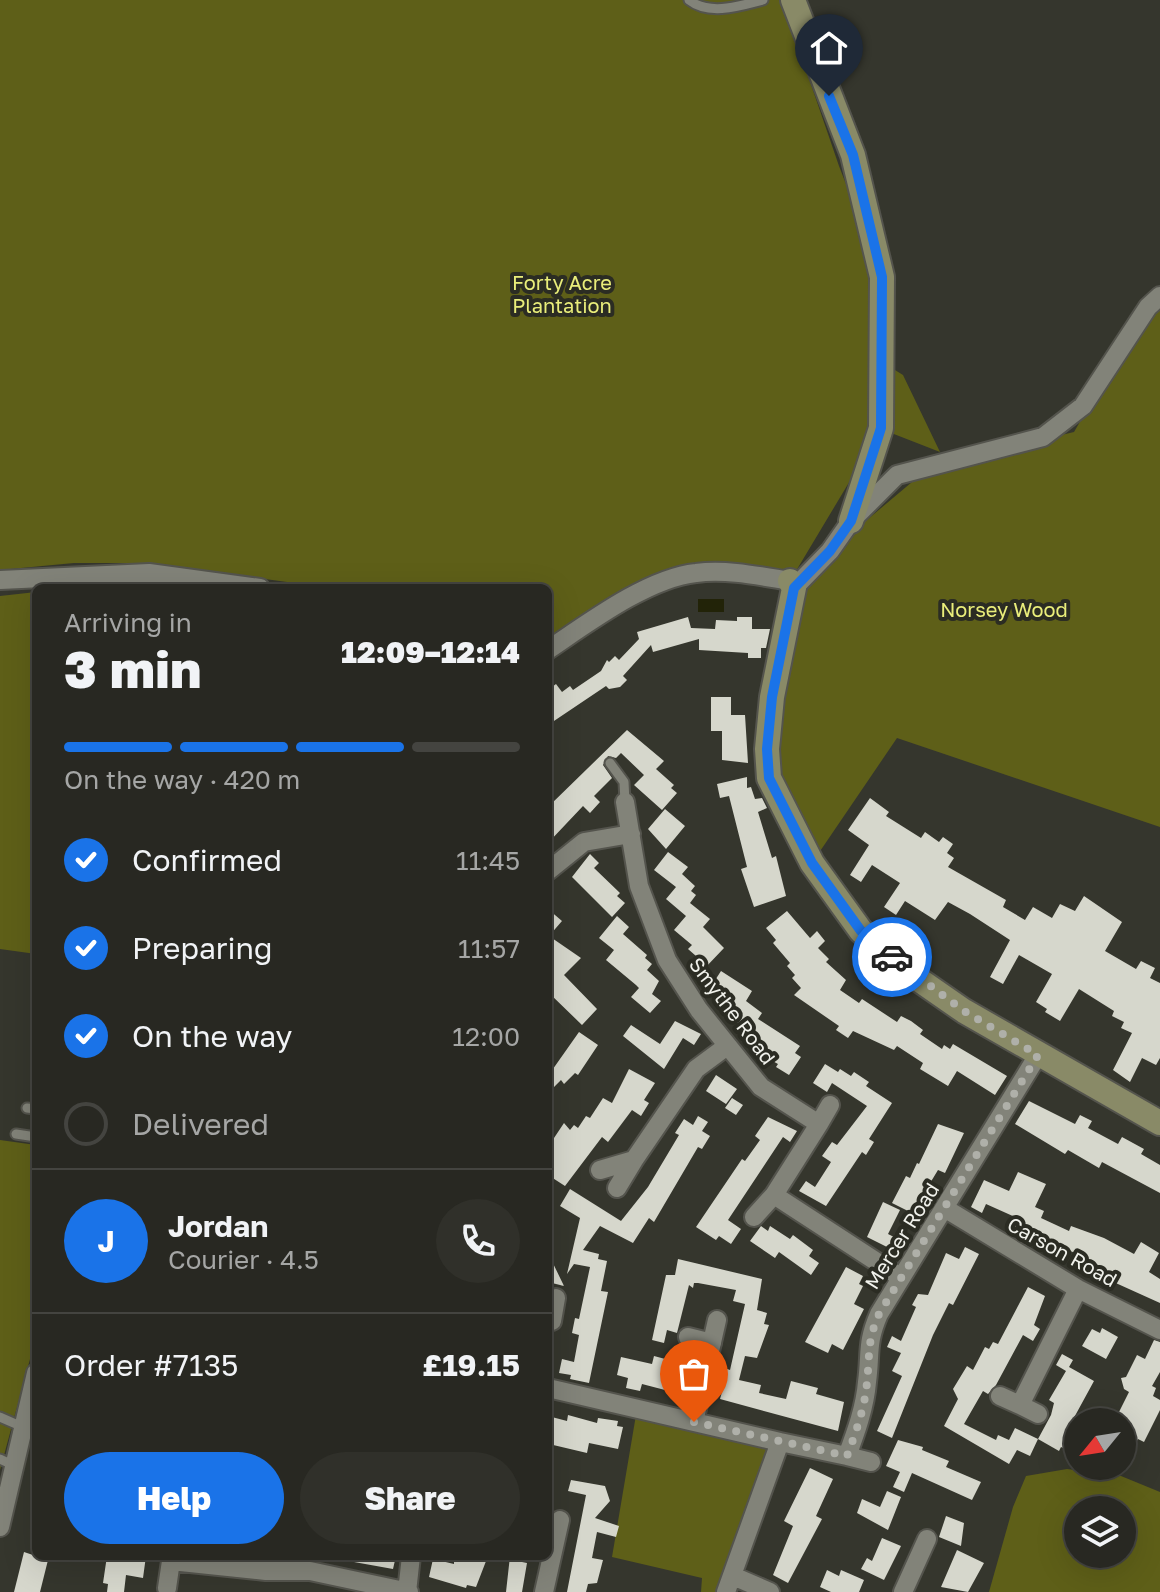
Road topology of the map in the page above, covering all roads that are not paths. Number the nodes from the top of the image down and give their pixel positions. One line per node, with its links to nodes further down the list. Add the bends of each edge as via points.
1 (689, 0): 2 (lane, via 699,8 732,8)
2 (763, 0)
3 (793, 0): 5 (street, via 853,155 882,277 881,428)
4 (1160, 296): 5 (street, via 1083,406 1043,437 897,475)
5 (851, 521): 8 (street, via 830,551)
6 (0, 580): 7 (street, via 149,573)
7 (230, 584)
8 (792, 585): 9 (street, via 724,572 674,577 614,605); 15 (street, via 772,697 769,778 812,863 861,931 904,968)
9 (552, 647)
10 (610, 763): 11 (lane, via 624,782)
11 (625, 802): 12 (street, Smythe Road)
12 (631, 834): 13 (street, via 584,842); 14 (street, Smythe Road, via 639,886 667,960)
13 (552, 868)
14 (727, 1046): 18 (street, Smythe Road, via 761,1087); 21 (street, via 696,1069)
15 (1038, 1055): 17 (street); 25 (street, Mercer Road)
16 (830, 1105): 18 (street)
17 (1160, 1123)
18 (819, 1124): 24 (street)
19 (16, 1134): 20 (lane)
20 (32, 1136)
21 (634, 1160): 22 (street); 23 (street)
22 (600, 1170)
23 (617, 1188)
24 (774, 1195): 26 (street); 27 (street)
25 (946, 1209): 27 (street, Mercer Road); 28 (street, Carson Road)
26 (754, 1217)
27 (900, 1277): 44 (street, Mercer Road, via 870,1334 868,1380)
28 (1078, 1289): 32 (street, Carson Road); 38 (street)
29 (556, 1298): 30 (street)
30 (552, 1314)
31 (717, 1320): 34 (street)
32 (1160, 1330)
33 (688, 1337): 34 (street)
34 (712, 1343): 41 (street)
35 (552, 1389): 41 (street)
36 (32, 1393): 42 (street)
37 (1000, 1396): 38 (street)
38 (1020, 1405): 39 (street)
39 (1038, 1414)
40 (0, 1417): 42 (lane)
41 (694, 1422): 43 (street)
42 (25, 1428): 46 (street)
43 (780, 1442): 44 (street); 55 (street)
44 (847, 1456): 45 (street)
45 (871, 1462)
46 (8, 1463): 48 (street)
47 (560, 1520): 50 (street)
48 (0, 1527)
49 (927, 1539): 60 (street)
50 (552, 1556)
51 (171, 1560): 56 (street)
52 (186, 1560): 57 (street, via 310,1571)
53 (411, 1560): 57 (street)
54 (551, 1560): 58 (street)
55 (730, 1584): 59 (street)
56 (167, 1588)
57 (408, 1592)
58 (544, 1592)
59 (770, 1592)
60 (903, 1592)

